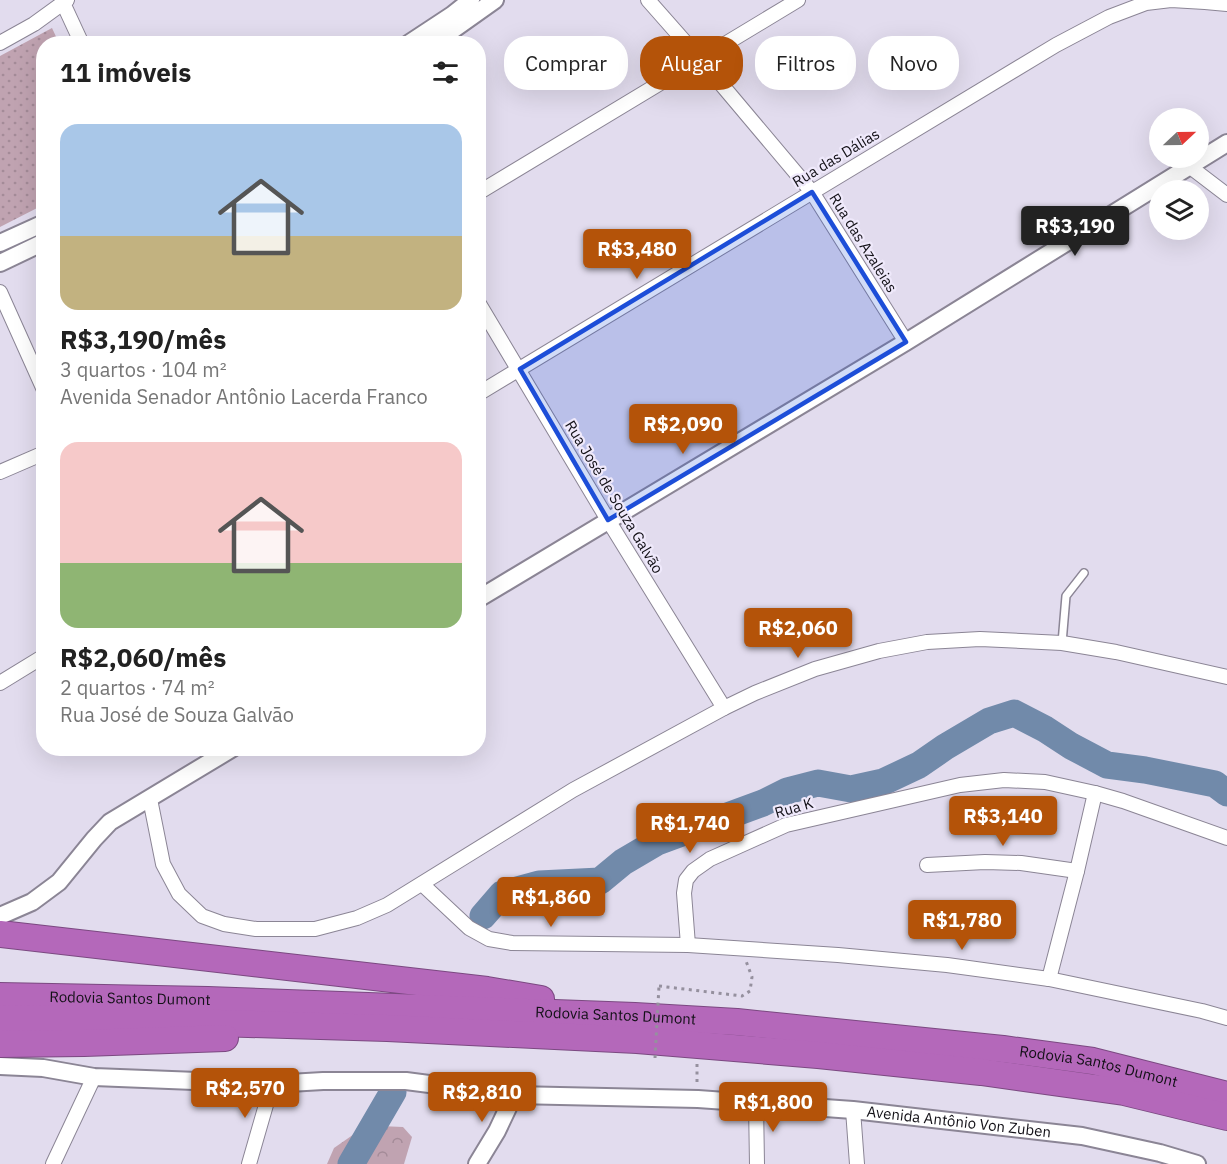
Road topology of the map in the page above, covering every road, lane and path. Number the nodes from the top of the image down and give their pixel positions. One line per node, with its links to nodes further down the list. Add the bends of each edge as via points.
1 (471, 0): 8 (street)
2 (495, 0): 9 (street)
3 (648, 0): 10 (street, Rua das Azaleias)
4 (798, 0): 11 (street)
5 (65, 2): 7 (street); 12 (street)
6 (1227, 4): 20 (street, Rua das Dálias, via 1171,0 1146,3 1109,17)
7 (79, 36)
8 (420, 36)
9 (445, 36)
10 (680, 36)
11 (738, 36)
12 (0, 43)
13 (649, 90): 19 (street)
14 (726, 90): 20 (street, Rua das Azaleias)
15 (1227, 143): 16 (street)
16 (1209, 154)
17 (1186, 168): 28 (street)
18 (1192, 168): 21 (street)
19 (486, 188)
20 (812, 192): 28 (street, Rua das Azaleias); 29 (street, Rua das Dálias)
21 (1227, 195)
22 (36, 227): 23 (street)
23 (0, 243)
24 (36, 246): 25 (street)
25 (0, 263)
26 (0, 292): 30 (street)
27 (486, 315): 29 (street, Rua José de Souza Galvão)
28 (906, 342): 34 (street)
29 (519, 369): 31 (street, Rua das Dálias); 34 (street, Rua José de Souza Galvão)
30 (36, 372)
31 (486, 389)
32 (36, 456): 33 (street)
33 (0, 472)
34 (608, 520): 36 (street); 41 (street, Rua José de Souza Galvão)
35 (1084, 573): 37 (lane, via 1066,596)
36 (486, 594)
37 (1062, 643): 39 (street); 41 (street, via 980,639 927,642 879,651 815,669)
38 (36, 661): 40 (street)
39 (1227, 677)
40 (0, 683)
41 (724, 708): 48 (street, via 573,790)
42 (216, 756): 44 (street)
43 (1095, 793): 45 (street, Rua K); 47 (street); 51 (street, Rua K, via 1045,782 1004,780 960,785 786,825 710,859 693,871 686,880 684,893)
44 (150, 799): 48 (street, via 164,864 179,894 202,916 224,924 256,929 315,929 357,918); 49 (street, via 110,822 59,882 32,902)
45 (1227, 838)
46 (927, 864): 47 (street, via 1021,863)
47 (1077, 871): 53 (street)
48 (422, 884): 51 (street, via 469,928 489,939 512,943)
49 (0, 916)
50 (0, 934): 55 (highway, via 487,990)
51 (688, 945): 52 (street)
52 (741, 948): 53 (street, via 947,965); 60 (path, bridge, via 752,977 750,991 742,996 659,986)
53 (1049, 979): 57 (street)
54 (0, 996): 55 (highway, Rodovia Santos Dumont)
55 (635, 1016): 66 (highway, Rodovia Santos Dumont, via 737,1022 1093,1061)
56 (0, 1018): 58 (highway, Rodovia Santos Dumont)
57 (1227, 1018)
58 (387, 1028): 59 (highway, via 275,1039); 70 (highway, Rodovia Santos Dumont, via 637,1040 981,1072 1124,1092)
59 (0, 1044)
60 (655, 1058)
61 (697, 1062): 67 (path)
62 (0, 1066): 63 (street, Avenida Antônio Von Zuben, via 43,1068)
63 (94, 1077): 64 (street, Avenida Antônio Von Zuben); 71 (street)
64 (272, 1084): 65 (street, Avenida Antônio Von Zuben, via 406,1081); 72 (street)
65 (514, 1095): 67 (street, Avenida Antônio Von Zuben); 73 (street)
66 (1227, 1095)
67 (698, 1099): 68 (street, Avenida Antônio Von Zuben)
68 (756, 1103): 69 (street, Avenida Antônio Von Zuben); 74 (street)
69 (853, 1110): 75 (street); 76 (street, Avenida Antônio Von Zuben, via 1082,1136)
70 (1227, 1117)
71 (53, 1164)
72 (249, 1164)
73 (477, 1164)
74 (757, 1164)
75 (857, 1164)
76 (1197, 1164)

